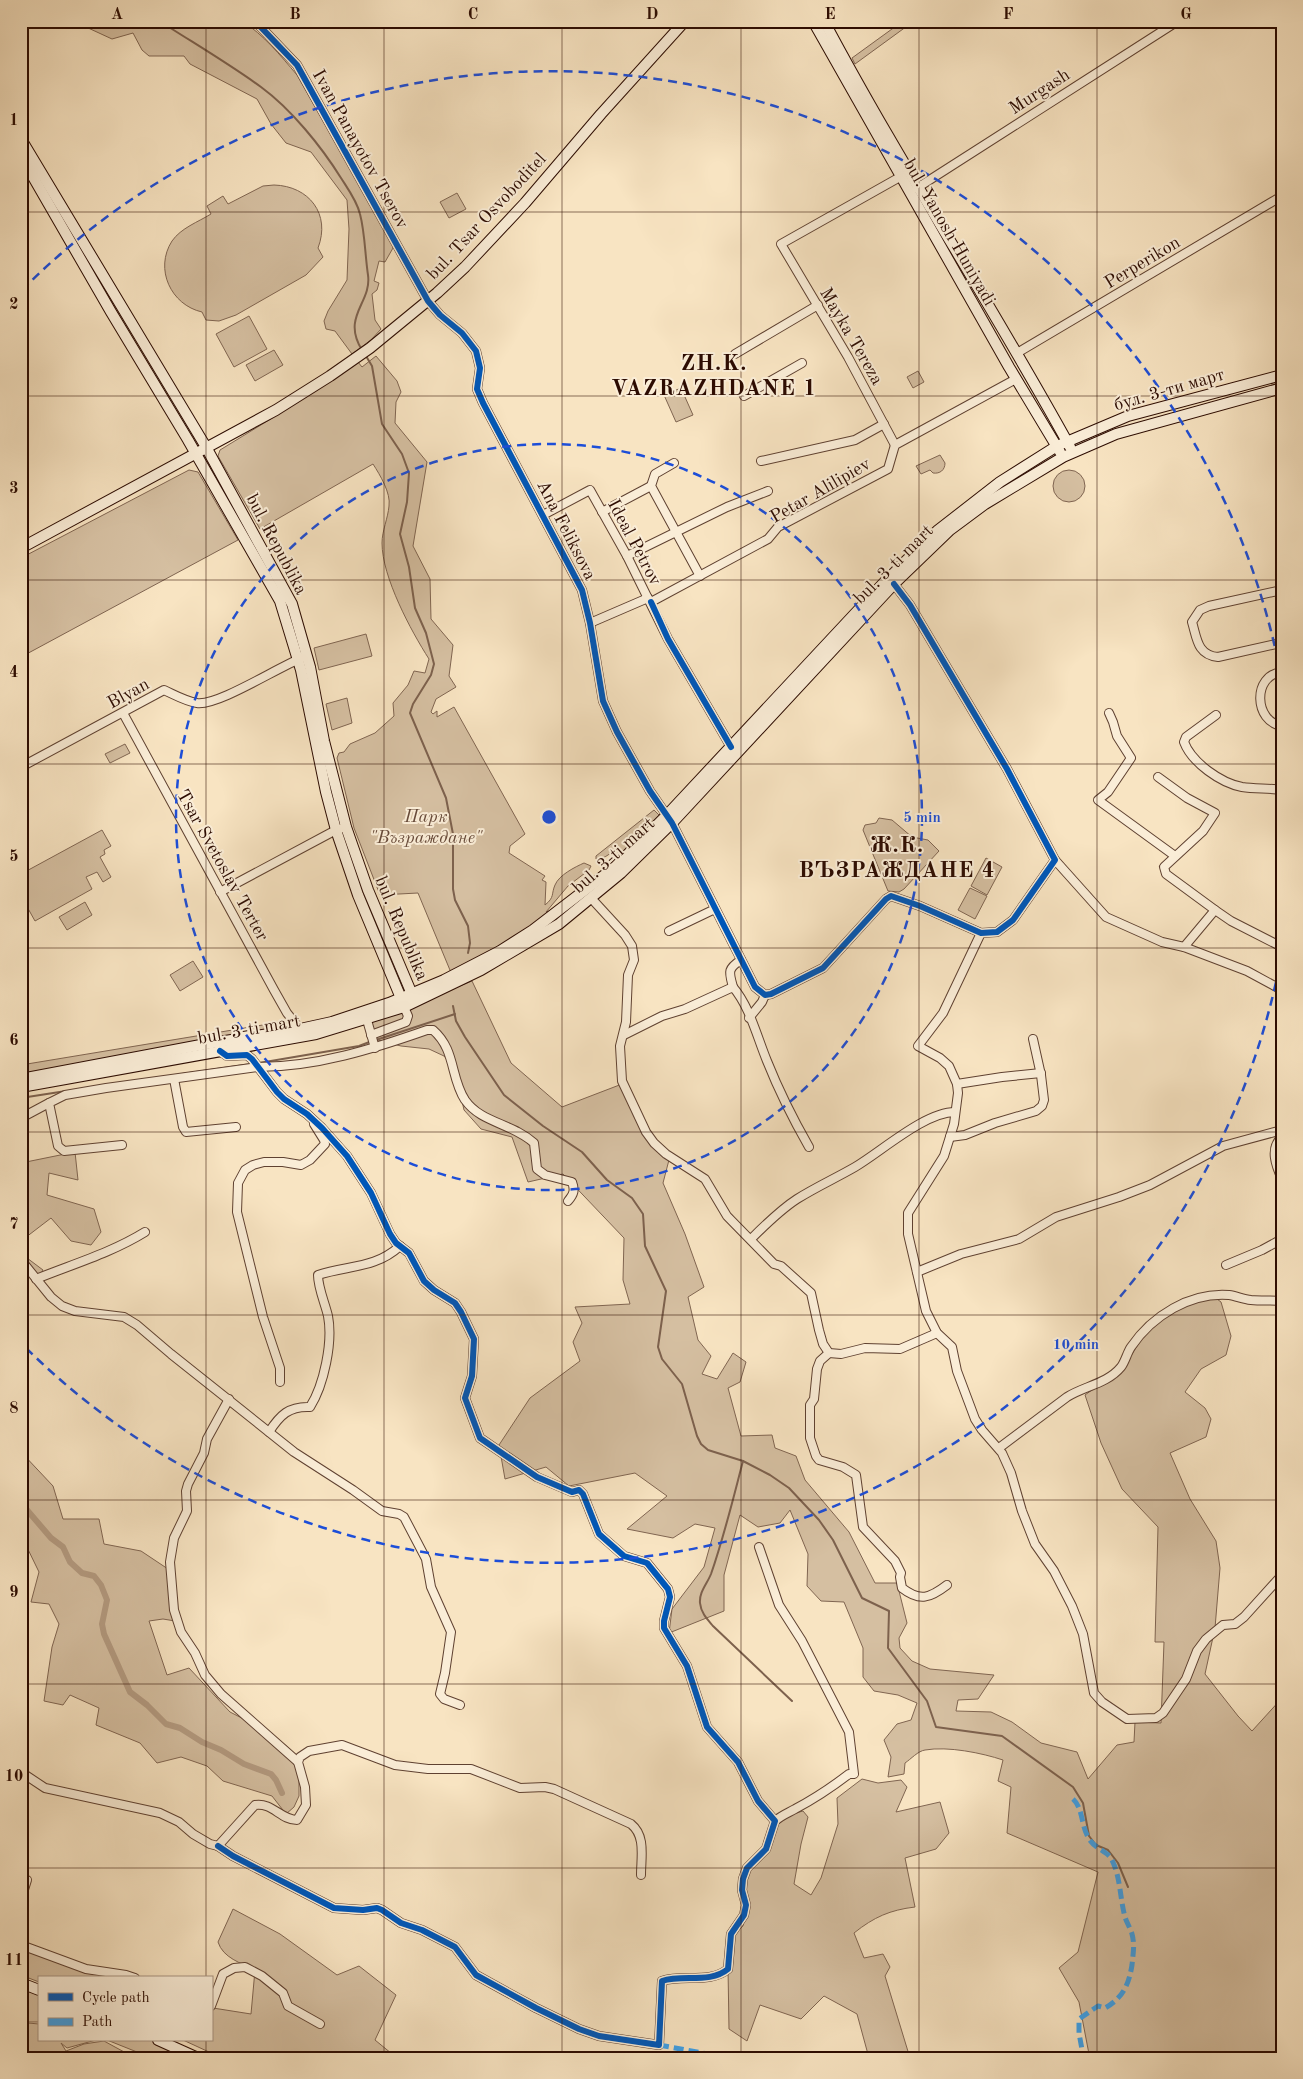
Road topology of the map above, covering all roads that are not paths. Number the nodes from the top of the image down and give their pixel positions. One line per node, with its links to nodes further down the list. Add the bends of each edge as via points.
1 (256, 21): 11 (street, Ivan Panayotov Tserov, via 296,65)
2 (685, 21): 11 (street, bul. Tsar Osvoboditel, via 487,245)
3 (813, 21): 8 (street, bul. Yanosh Huniyadi)
4 (824, 21): 9 (street, bul. Yanosh Huniyadi)
5 (1178, 21): 9 (street, Murgash)
6 (21, 139): 26 (street, bul. Republika)
7 (21, 156): 28 (street, bul. Republika)
8 (900, 177): 12 (street, Mayka Tereza, via 781,244); 17 (street, bul. Yanosh Huniyadi)
9 (917, 188): 13 (street, bul. Yanosh Huniyadi)
10 (1282, 196): 13 (street, Perperikon)
11 (428, 300): 26 (street, bul. Tsar Osvoboditel, via 370,348 276,410); 35 (street, Ana Feliksova, via 476,351 480,368 477,389)
12 (818, 305): 14 (street); 21 (street, Mayka Tereza)
13 (1017, 353): 23 (street, bul. Yanosh Huniyadi)
14 (735, 354)
15 (802, 363): 19 (street)
16 (1282, 376): 20 (street, бул. 3-ти март)
17 (1016, 379): 24 (street); 25 (street, bul. Yanosh Huniyadi)
18 (1282, 388): 22 (street, bul. 3-ti mart)
19 (744, 396)
20 (1128, 416): 22 (street); 23 (street, бул. 3-ти март)
21 (884, 424): 24 (street, Mayka Tereza); 30 (street, via 855,440)
22 (1132, 429): 27 (street, bul. 3-ti mart)
23 (1067, 442): 25 (street, bul. 3-ti mart); 27 (street, bul. Yanosh Huniyadi)
24 (895, 445): 39 (street, Petar Alilipiev, via 888,469 778,527 768,539)
25 (1057, 446): 29 (street, bul. Yanosh Huniyadi); 51 (street, bul. 3-ti mart, via 1000,482 937,531 891,575)
26 (206, 448): 28 (street, bul. Tsar Osvoboditel); 45 (street, bul. Republika, via 292,604)
27 (1073, 452): 29 (street, bul. 3-ti mart)
28 (196, 453): 37 (street, bul. Tsar Osvoboditel); 45 (street, bul. Republika, via 280,601)
29 (1063, 457): 40 (street, bul. 3-ti mart, via 1004,491 950,530)
30 (761, 461)
31 (674, 464): 32 (street, via 656,474)
32 (651, 486): 34 (street); 36 (street)
33 (768, 491): 36 (street)
34 (602, 512): 35 (street, Ideal Petrov, via 590,490); 38 (street, Ideal Petrov)
35 (543, 515): 43 (street, Ana Feliksova, via 582,590)
36 (676, 532): 38 (street); 39 (street)
37 (21, 548)
38 (627, 556): 42 (street, Ideal Petrov)
39 (700, 576): 42 (street, Petar Alilipiev)
40 (894, 584): 55 (street, bul. 3-ti mart); 58 (street, via 910,605 1007,769)
41 (1282, 590): 44 (street, via 1209,606 1200,610 1192,622 1200,645 1208,656 1218,657)
42 (649, 600): 43 (street, Petar Alilipiev); 51 (street, Ideal Petrov)
43 (590, 622): 55 (street, Ana Feliksova, via 603,701 650,791)
44 (1276, 644)
45 (303, 657): 47 (street, Blyan, via 205,704 164,690); 56 (street, bul. Republika)
46 (1282, 672): 50 (street, via 1267,680 1259,695 1269,720)
47 (123, 713): 52 (street, Blyan); 59 (street, Tsar Svetoslav Terter)
48 (1109, 713): 57 (street, via 1117,736 1131,758 1108,792 1098,800)
49 (1216, 715): 54 (street, via 1184,742 1197,761 1232,784)
50 (1282, 726)
51 (731, 747): 55 (street, bul. 3-ti mart)
52 (21, 767)
53 (1158, 777): 57 (street, via 1215,813 1203,832)
54 (1282, 790)
55 (669, 820): 60 (street, bul. 3-ti mart); 61 (street, Ana Feliksova); 71 (street, bul. 3-ti mart, via 615,867 533,930)
56 (341, 828): 59 (street); 71 (street, bul. Republika); 72 (street, bul. Republika, via 358,895)
57 (1175, 856): 62 (street, via 1164,867 1166,874)
58 (1054, 860): 64 (street, via 1013,920 996,932); 65 (street, via 1106,917 1162,942)
59 (220, 892): 75 (street, Tsar Svetoslav Terter, via 287,1013)
60 (592, 898): 71 (street, bul. 3-ti mart, via 559,924 507,956 454,984); 76 (street, via 632,946 634,960 627,982)
61 (715, 909): 63 (street); 67 (street, Ana Feliksova)
62 (1214, 910): 65 (street); 66 (street)
63 (669, 930)
64 (981, 933): 70 (street, via 891,896 823,968); 84 (street, via 943,1013 918,1046 949,1066)
65 (1184, 947): 69 (street, via 1247,970)
66 (1282, 947)
67 (741, 960): 68 (street, via 730,970); 70 (street, Ana Feliksova, via 755,987)
68 (733, 988): 73 (street); 76 (street)
69 (1282, 990)
70 (765, 995): 73 (street)
71 (414, 998): 72 (street, bul. 3-ti mart)
72 (402, 1003): 74 (street, bul. 3-ti mart); 75 (street, bul. 3-ti mart); 78 (street, via 408,1016 406,1022)
73 (750, 1018): 95 (street, via 787,1109)
74 (367, 1020): 78 (street); 79 (street, bul. 3-ti mart, via 316,1034)
75 (300, 1029): 82 (street, bul. 3-ti mart)
76 (624, 1035): 100 (street, via 620,1046 622,1081 646,1132 666,1154 706,1179 728,1216)
77 (1033, 1039): 81 (street)
78 (373, 1041): 80 (street, via 280,1067); 97 (street, via 433,1030 449,1050 465,1100 490,1120 514,1128 534,1143 537,1169 545,1175 572,1182 574,1194)
79 (220, 1051): 80 (street, via 227,1056 247,1055); 85 (street, bul. 3-ti mart)
80 (257, 1065): 83 (street); 88 (street, via 284,1099)
81 (1041, 1073): 84 (street); 92 (street, via 1044,1100 1036,1111)
82 (21, 1079)
83 (174, 1079): 86 (street, via 65,1095); 90 (street, via 186,1132)
84 (957, 1084): 87 (street)
85 (21, 1087)
86 (49, 1103): 89 (street); 94 (street, via 60,1150)
87 (956, 1112): 92 (street); 100 (street, via 916,1125 872,1157 798,1198)
88 (307, 1114): 101 (street, via 346,1156 372,1193 390,1234); 109 (street, via 324,1140 323,1148 301,1165 274,1162 253,1165 245,1170 238,1183 236,1198 263,1317 280,1368)
89 (21, 1118)
90 (236, 1127)
91 (1282, 1130): 104 (street, via 1223,1146 1150,1185 1056,1217 1018,1239 961,1254)
92 (950, 1137): 104 (street, via 944,1156 908,1212 908,1234)
93 (1282, 1137): 96 (street, via 1277,1141 1275,1155)
94 (122, 1145)
95 (809, 1147)
96 (1282, 1179)
97 (568, 1201)
98 (145, 1232): 105 (street, via 83,1262)
99 (1282, 1238): 103 (street)
100 (751, 1239): 108 (street, via 774,1264 781,1266 811,1293 823,1344)
101 (400, 1246): 111 (street, via 370,1264 318,1275 329,1319 329,1338 318,1394 310,1407 285,1411); 119 (street, via 409,1253 424,1281 455,1303 472,1332 472,1376 465,1398 480,1438 537,1477 572,1492 579,1490 599,1534 624,1556 647,1563 668,1589 670,1597 664,1628 687,1666 707,1727 738,1762 758,1801)
102 (21, 1260): 105 (street)
103 (1226, 1264)
104 (917, 1272): 107 (street, via 926,1311)
105 (36, 1278): 110 (street, via 51,1298 62,1306 75,1311 124,1317 137,1324)
106 (1282, 1301): 112 (street, via 1250,1300 1228,1295 1208,1296 1180,1304 1150,1325 1131,1347 1121,1367 1096,1385 1076,1391)
107 (937, 1334): 108 (street, via 900,1348); 112 (street, via 952,1347 957,1371 975,1419)
108 (829, 1353): 115 (street, via 817,1368 814,1399 810,1405 810,1438 816,1456 826,1464 843,1467 856,1475 863,1527 895,1561 901,1573 902,1588 922,1598)
109 (280, 1382)
110 (229, 1399): 111 (street); 117 (street, via 207,1439 186,1491 187,1511 174,1538 170,1562 174,1610 181,1632 210,1682)
111 (269, 1432): 116 (street, via 374,1506 404,1517 426,1559 431,1587 450,1632 440,1694)
112 (999, 1448): 114 (street, via 1035,1544 1054,1571 1083,1634 1094,1694 1127,1719 1149,1720 1163,1714 1186,1679 1197,1651 1206,1639 1223,1625 1235,1624 1244,1617)
113 (759, 1547): 119 (street, via 779,1605 802,1641 849,1732 854,1774 849,1774)
114 (1282, 1574)
115 (947, 1585)
116 (460, 1706)
117 (298, 1762): 120 (street, via 306,1805 297,1820 289,1819 266,1805 255,1805); 121 (street, via 304,1753 342,1745 395,1765 471,1769 520,1788 554,1789 637,1829 641,1837)
118 (21, 1772): 120 (street, via 46,1788 165,1815)
119 (775, 1821): 120 (street, via 766,1849 748,1868 743,1879 746,1905 744,1915 731,1934 728,1969 709,1977 662,1981 659,2045 599,2036 579,2029 476,1975 461,1953 444,1941 401,1923 377,1908 350,1910 326,1905)
120 (218, 1846)
121 (640, 1875)
122 (21, 1878): 123 (street, via 27,1880)
123 (21, 1899)
124 (21, 1945): 125 (street, via 86,1969)
125 (129, 1976)
126 (21, 1983): 127 (street)
127 (38, 1990)
128 (212, 2004): 129 (street, via 224,1974 234,1968 245,1967 284,1993 288,2006)
129 (320, 2024)
130 (162, 2042): 131 (street)
131 (198, 2058)

